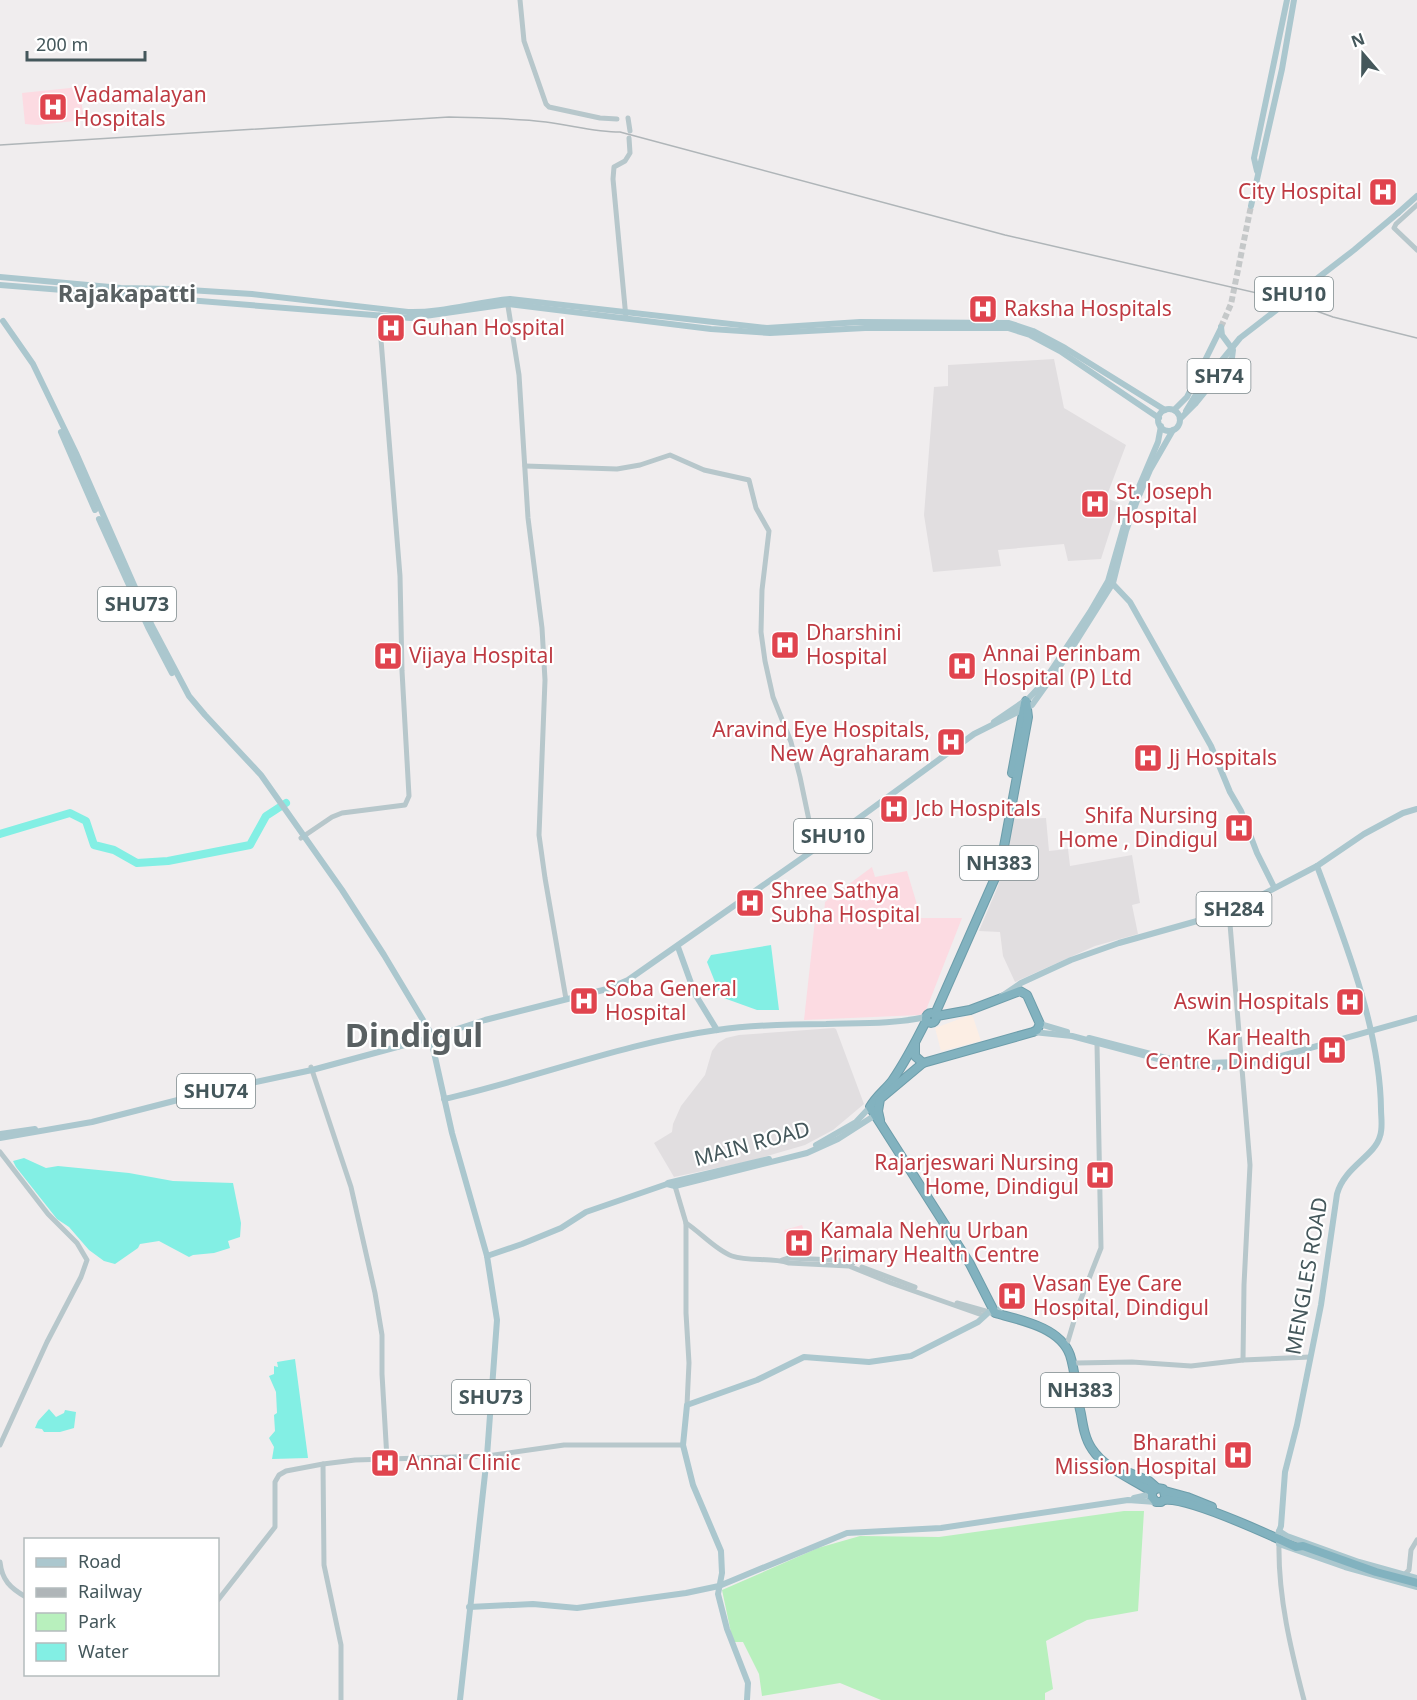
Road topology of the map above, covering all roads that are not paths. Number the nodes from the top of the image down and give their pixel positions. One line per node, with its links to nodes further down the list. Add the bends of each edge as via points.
1 (520, 0): 5 (street, via 524,41 546,104)
2 (1287, 0): 6 (main road, via 1254,158)
3 (1294, 0): 6 (main road)
4 (628, 118): 15 (street, via 630,153 614,168 613,179)
5 (617, 119)
6 (1257, 172): 9 (main road)
7 (1417, 196): 18 (main road, SHU10, bridge, via 1240,338)
8 (1417, 205): 10 (street, via 1394,228)
9 (1251, 206)
10 (1417, 250)
11 (0, 277): 13 (main road, via 252,294 408,312)
12 (0, 285): 14 (main road)
13 (508, 302): 14 (main road, via 417,318); 15 (main road); 22 (street, via 519,375)
14 (379, 315): 27 (street, via 400,576 409,796 405,805 332,817)
15 (625, 316): 17 (main road, via 767,328 860,322 1010,322 1065,348); 19 (main road, via 770,333 865,328 1016,330 1060,351)
16 (2, 318): 27 (main road, SHU73, via 33,364 114,547 191,701 261,775)
17 (1165, 410): 18 (main road); 19 (main road)
18 (1178, 414): 18 (main road, SH74, via 1187,397 1221,327 1233,350 1232,358 1195,404); 21 (main road, SHU10, via 1177,428)
19 (1159, 418): 20 (main road)
20 (1161, 426): 21 (main road); 23 (main road, SHU10, via 1127,514)
21 (1173, 430): 23 (main road, SHU10, via 1138,498)
22 (525, 466): 28 (street, via 604,470 640,465 670,455 704,470 749,480 756,508 769,531 762,590 765,660 773,697 791,742); 35 (street, via 545,680 539,835)
23 (1111, 582): 24 (main road, SHU10); 30 (main road, via 1130,602 1211,746)
24 (1025, 707): 25 (main road, SHU10); 25 (main road, SHU10, via 999,717); 36 (highway, NH383, via 1028,717 998,869); 39 (highway, NH383, via 996,864)
25 (989, 726): 28 (main road, SHU10)
26 (1417, 809): 29 (main road, SH284, via 1364,834)
27 (302, 837): 45 (main road, SHU73, via 382,957)
28 (815, 849): 32 (main road, SHU10)
29 (1317, 866): 30 (main road, SH284); 43 (main road, MENGLES ROAD, via 1344,939)
30 (1274, 888): 31 (main road, SH284)
31 (1229, 912): 33 (main road, SH284, via 1119,943); 50 (street)
32 (678, 947): 35 (main road, SHU10, via 619,985); 42 (main road, via 695,994)
33 (1036, 975): 34 (main road, SH284); 37 (main road, via 1028,985)
34 (998, 998): 37 (highway, via 1020,991); 38 (highway)
35 (566, 999): 45 (main road, SHU10)
36 (941, 1000): 38 (highway, via 942,1008); 39 (highway, NH383)
37 (1030, 1000): 41 (highway)
38 (949, 1014): 39 (highway)
39 (931, 1017): 42 (main road); 46 (highway)
40 (1417, 1018): 43 (main road)
41 (1040, 1024): 44 (highway); 48 (main road)
42 (717, 1030): 52 (main road, via 642,1044)
43 (1370, 1031): 50 (main road); 62 (main road, MENGLES ROAD, via 1381,1084 1381,1136 1339,1187 1328,1271)
44 (1033, 1032): 47 (main road, via 1072,1036); 49 (highway)
45 (429, 1037): 51 (main road, SHU74); 52 (main road, SHU73)
46 (916, 1041): 49 (highway, via 915,1056); 53 (highway, via 877,1096)
47 (1097, 1044): 48 (main road); 61 (street, via 1101,1248)
48 (1150, 1056): 50 (main road, via 1198,1067)
49 (923, 1063): 53 (highway, via 880,1099)
50 (1243, 1064): 63 (street, via 1250,1165)
51 (312, 1068): 54 (main road, SHU74, via 92,1122); 69 (street, via 351,1187 375,1293 382,1335)
52 (444, 1098): 59 (main road, SHU73)
53 (874, 1112): 56 (main road, MAIN ROAD, via 804,1150); 57 (main road, MAIN ROAD, via 838,1139 807,1154); 60 (highway, via 970,1264)
54 (0, 1136)
55 (0, 1152): 66 (street, via 87,1260)
56 (668, 1184): 57 (main road); 59 (main road, MAIN ROAD, via 586,1212 561,1228)
57 (675, 1186): 58 (street)
58 (686, 1223): 60 (street, via 731,1256 849,1266 891,1283); 65 (street)
59 (487, 1256): 68 (main road, SHU73, via 497,1320)
60 (992, 1311): 61 (highway, via 1042,1323); 65 (main road, via 911,1356 869,1362 804,1357 757,1380); 71 (highway, NH383, via 1040,1327 1062,1343 1069,1354 1090,1447 1111,1467)
61 (1068, 1341): 64 (highway, NH383)
62 (1310, 1357): 63 (street); 72 (main road, MENGLES ROAD, via 1285,1472)
63 (1243, 1360): 64 (street, via 1191,1366)
64 (1076, 1363): 71 (highway, NH383, via 1086,1426 1094,1446 1114,1463 1153,1483)
65 (687, 1405): 67 (main road)
66 (0, 1445)
67 (683, 1445): 68 (street, via 568,1445); 78 (main road, via 693,1485 721,1551)
68 (487, 1456): 69 (street); 81 (main road, SHU73)
69 (387, 1459): 70 (street)
70 (323, 1464): 80 (street, via 286,1471 277,1477 275,1527); 82 (street, via 324,1565 341,1645)
71 (1158, 1495): 72 (highway, NH383); 78 (main road, via 948,1527 847,1533)
72 (1279, 1537): 75 (main road, via 1287,1536); 77 (main road, via 1345,1567); 77 (highway, via 1296,1547); 85 (street, via 1278,1563 1290,1652)
73 (1417, 1540): 75 (street)
74 (0, 1562): 79 (street, via 9,1586)
75 (1404, 1575): 76 (main road)
76 (1417, 1578)
77 (1417, 1585)
78 (719, 1586): 81 (main road, via 577,1608 533,1604); 84 (main road, via 727,1629 748,1683)
79 (24, 1596)
80 (219, 1599)
81 (469, 1607): 83 (main road, SHU73)
82 (341, 1700)
83 (460, 1700)
84 (747, 1700)
85 (1304, 1700)

